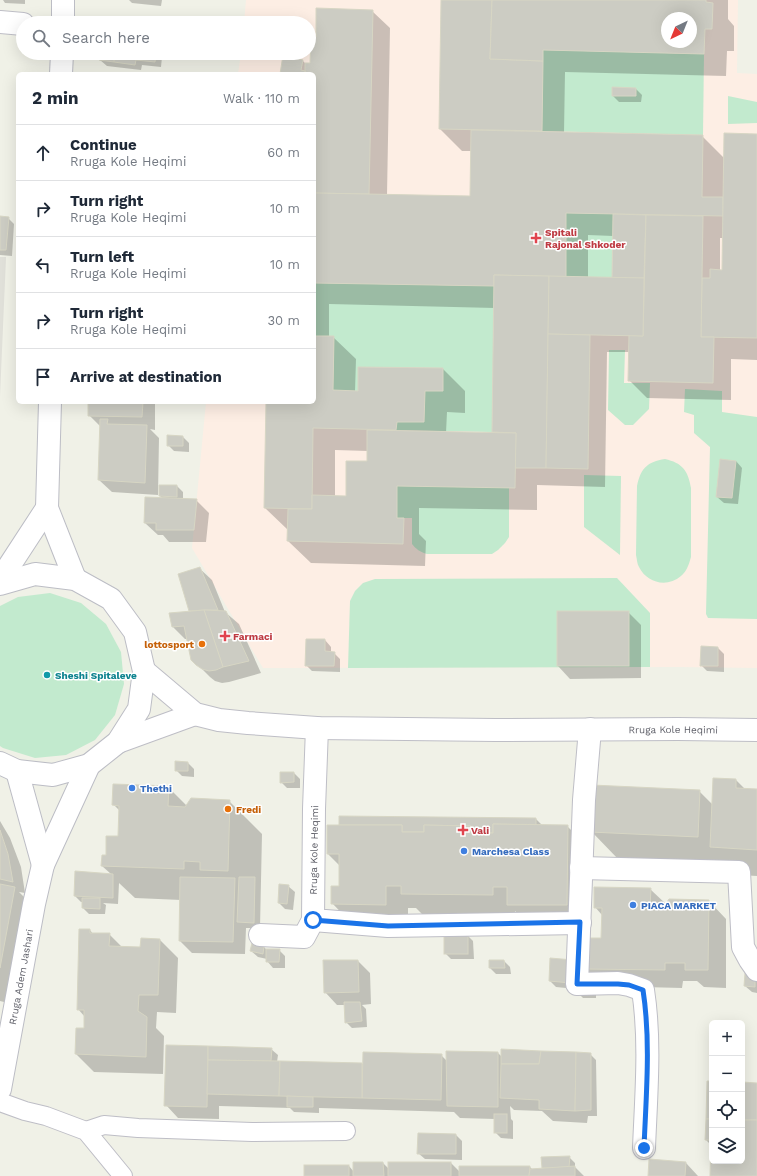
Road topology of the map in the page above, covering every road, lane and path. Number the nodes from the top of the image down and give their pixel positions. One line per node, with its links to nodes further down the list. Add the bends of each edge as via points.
1 (63, 0): 2 (street)
2 (63, 16)
3 (0, 22): 4 (street)
4 (16, 23)
5 (62, 60): 6 (street)
6 (61, 72)
7 (50, 404): 8 (street)
8 (47, 508): 9 (street); 10 (street)
9 (75, 579): 11 (street, via 35,574); 12 (street, via 111,599 115,604 135,632)
10 (0, 580)
11 (0, 584)
12 (144, 671): 13 (street); 17 (street, via 139,709)
13 (195, 714): 14 (street, Rruga Kole Heqimi, via 219,720); 17 (street)
14 (317, 728): 15 (street, Rruga Kole Heqimi); 22 (street, Rruga Kole Heqimi)
15 (590, 729): 16 (street, Rruga Kole Heqimi); 21 (street)
16 (757, 730)
17 (118, 742): 18 (street)
18 (89, 765): 19 (street, via 53,775); 20 (street)
19 (8, 767): 20 (street)
20 (43, 864): 26 (street, Rruga Adem Jashari)
21 (582, 868): 23 (street); 25 (street, via 739,872 743,947)
22 (313, 920): 23 (street, via 388,926); 24 (street, via 304,937)
23 (580, 922): 30 (street, via 577,984 629,985 643,990 647,1057)
24 (260, 935)
25 (757, 970)
26 (0, 1089)
27 (0, 1102): 28 (lane)
28 (86, 1131): 29 (lane, via 104,1125 252,1132); 31 (lane)
29 (346, 1131)
30 (644, 1148)
31 (123, 1176)

